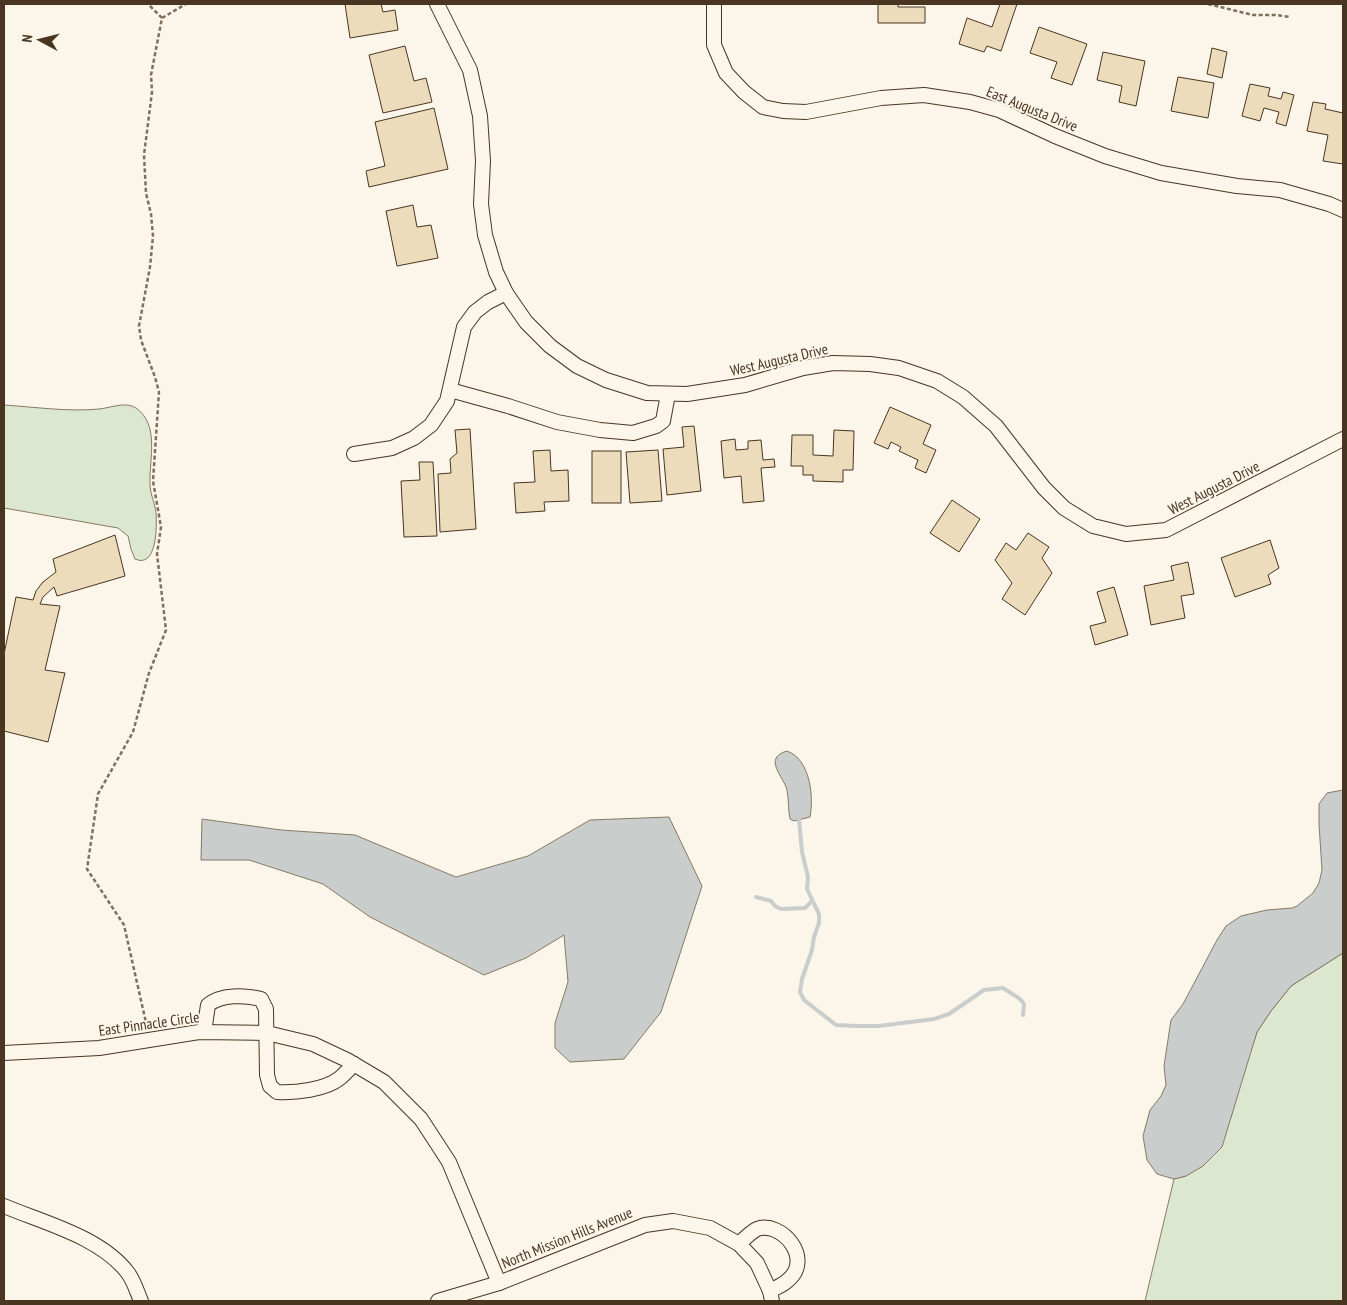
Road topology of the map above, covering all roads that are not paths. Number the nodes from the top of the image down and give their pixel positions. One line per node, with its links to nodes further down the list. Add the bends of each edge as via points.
1 (437, 4): 4 (street, West Augusta Drive, via 470,70 480,116 481,204 485,235)
2 (714, 4): 3 (street, East Augusta Drive, via 714,45 726,73 763,107 806,112 881,98 924,95 970,102 999,110 1105,156 1161,173 1280,190)
3 (1343, 210)
4 (506, 293): 5 (street, via 475,312 464,327); 6 (street, West Augusta Drive, via 526,322 577,366 606,380 648,393)
5 (450, 390): 6 (street, via 557,422 633,433 662,421); 8 (street, via 447,401 431,425 414,438 392,448)
6 (668, 394): 7 (street, West Augusta Drive, via 744,385 803,368 834,363 899,368 937,381 963,397 996,426 1044,488 1064,508 1093,526 1126,534 1166,530)
7 (1343, 439)
8 (354, 454)
9 (204, 1032): 10 (street, East Pinnacle Circle); 10 (street, via 208,1005 216,998 250,996 261,999 266,1009); 11 (street, East Pinnacle Circle, via 100,1048)
10 (267, 1033): 12 (street, East Pinnacle Circle, via 313,1044); 12 (street, via 266,1075 270,1086 277,1092 303,1091 330,1084)
11 (4, 1053)
12 (354, 1064): 15 (street, East Pinnacle Circle, via 384,1082 421,1119 449,1162)
13 (4, 1206): 17 (street, via 89,1241 128,1274)
14 (739, 1244): 15 (street, North Mission Hills Avenue, via 710,1228 673,1221 645,1225); 16 (street, North Mission Hills Avenue, via 757,1263); 16 (street, via 758,1229 771,1229 783,1234 795,1248 799,1260 793,1274)
15 (500, 1283): 18 (street, North Mission Hills Avenue)
16 (771, 1296)
17 (141, 1301)
18 (438, 1301)

